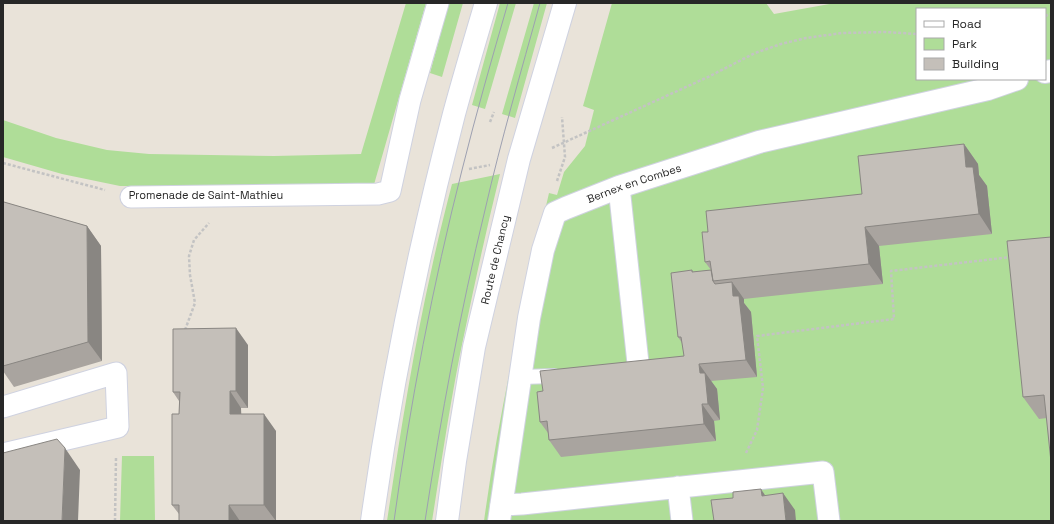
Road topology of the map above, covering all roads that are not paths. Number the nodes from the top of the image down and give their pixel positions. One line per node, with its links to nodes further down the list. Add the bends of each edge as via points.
1 (438, 3): 6 (street, Promenade de Saint-Mathieu, via 410,100 390,191 378,194)
2 (486, 3): 14 (main road, via 454,113 405,326)
3 (565, 3): 15 (main road, Route de Chancy, via 519,159 474,347)
4 (1014, 80): 5 (main road, Bernex en Combes, via 988,89 760,142)
5 (620, 187): 7 (street); 9 (main road, Bernex en Combes, via 555,213 543,250 529,318)
6 (131, 197)
7 (638, 363)
8 (554, 376): 9 (lane)
9 (521, 377): 13 (main road, Bernex en Combes)
10 (3, 407): 11 (street, via 116,374 118,427)
11 (3, 454)
12 (678, 487): 13 (street, via 522,504); 16 (street); 17 (street, via 823,472)
13 (500, 513)
14 (372, 521)
15 (447, 521)
16 (682, 521)
17 (829, 521)

